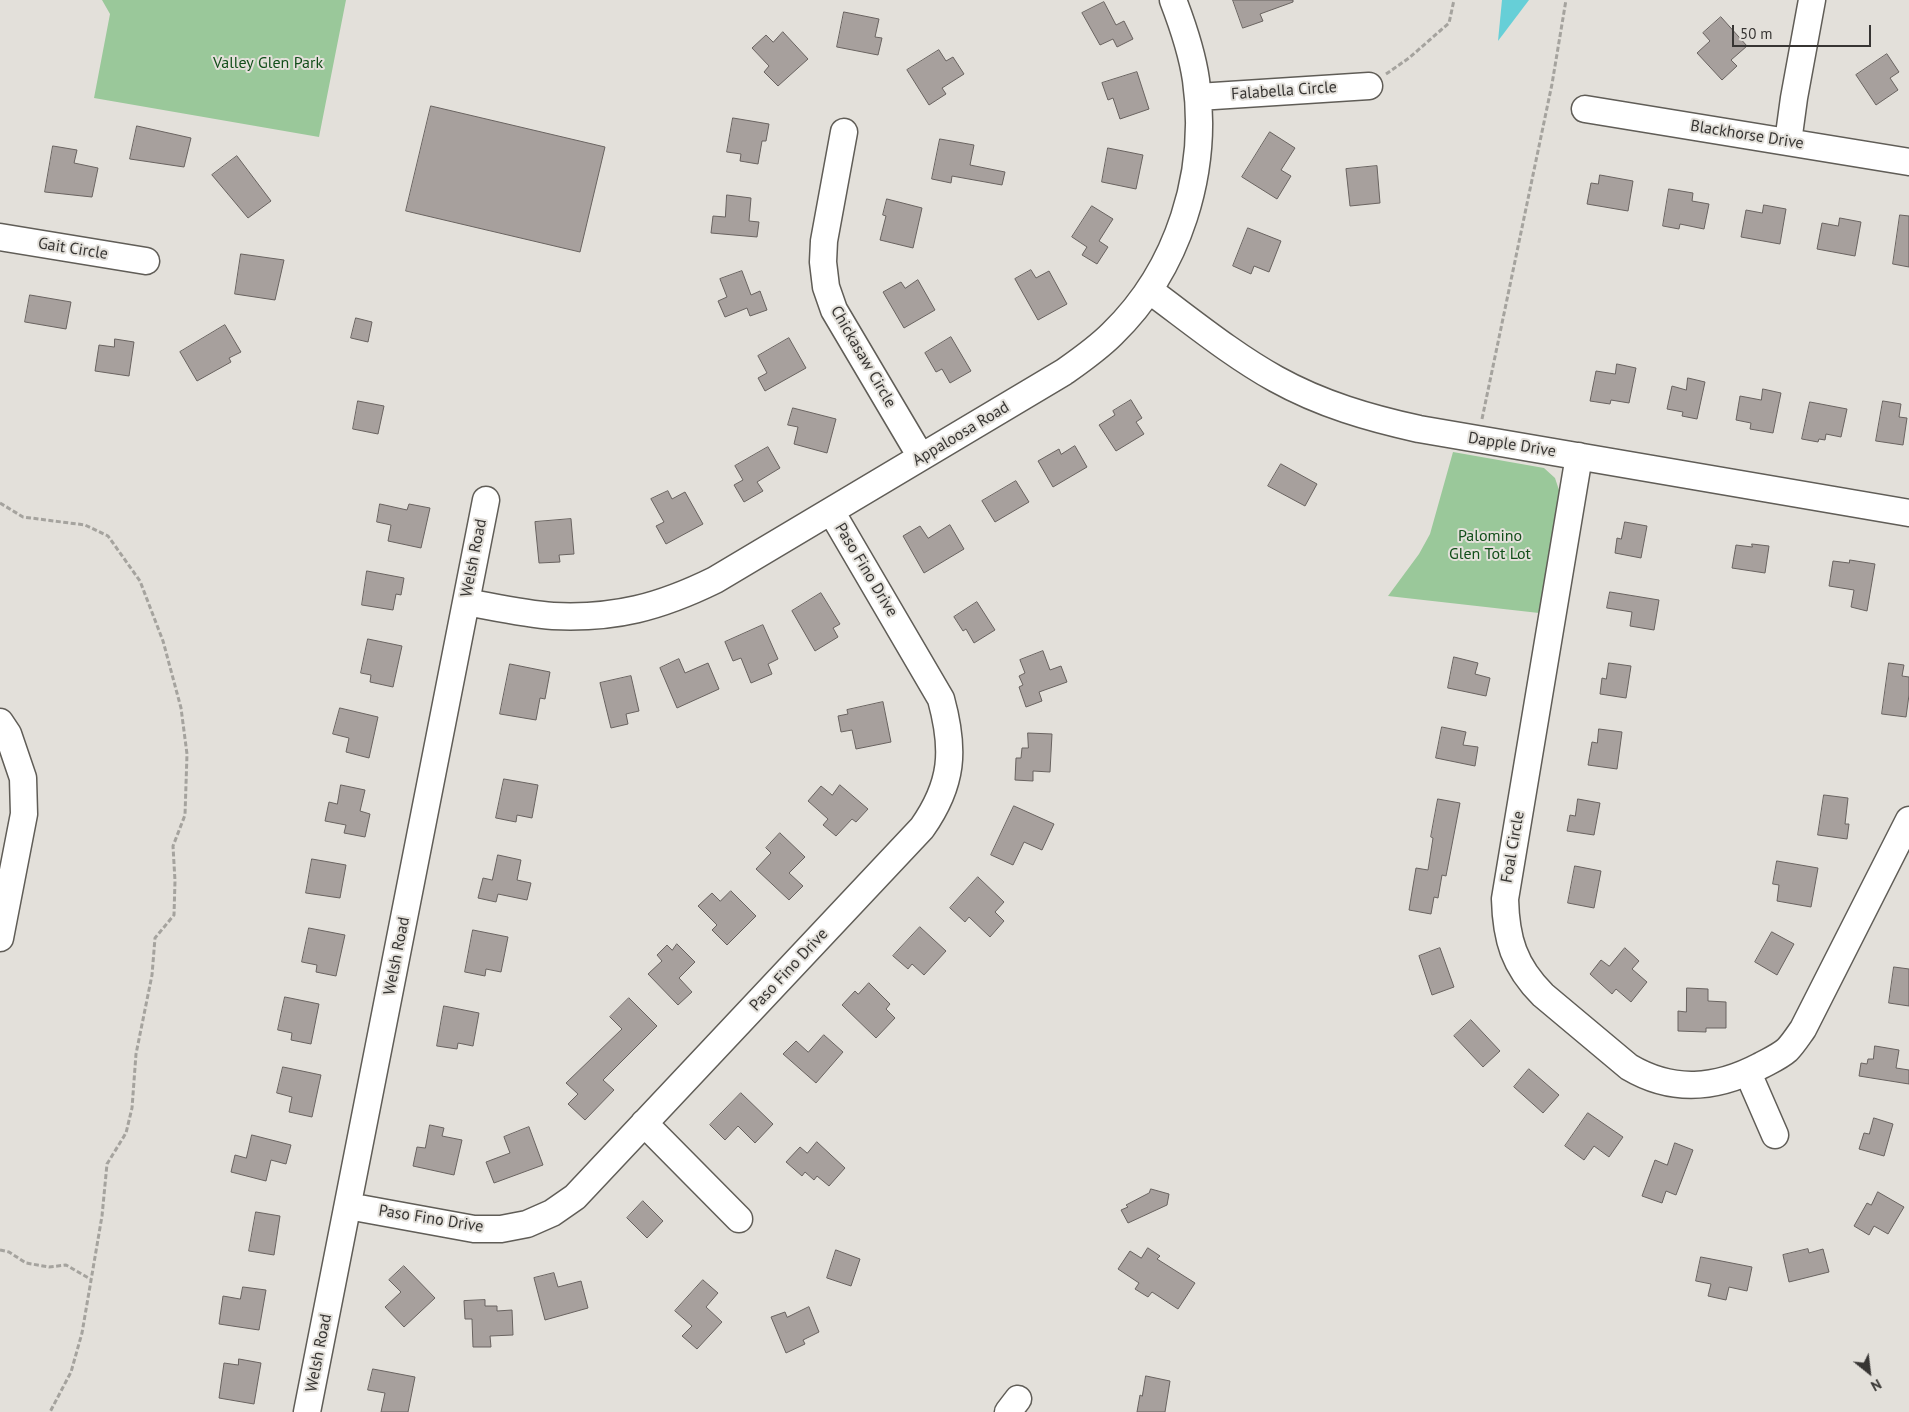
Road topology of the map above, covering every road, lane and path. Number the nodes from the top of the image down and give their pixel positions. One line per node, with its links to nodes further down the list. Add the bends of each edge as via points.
1 (1173, 0): 6 (street, Appaloosa Road, via 1187,37)
2 (1454, 0): 5 (path, via 1448,23 1409,58)
3 (1566, 0): 14 (path, via 1552,84)
4 (1812, 0): 9 (street)
5 (1369, 86): 6 (street, Falabella Circle)
6 (1198, 97): 13 (street, Appaloosa Road, via 1197,162 1187,210 1166,260)
7 (1586, 109): 9 (street, Blackhorse Drive)
8 (844, 132): 16 (street, Chickasaw Circle, via 824,241 826,287 834,310)
9 (1788, 142): 10 (street, Blackhorse Drive)
10 (1909, 162)
11 (0, 237): 12 (street, Gait Circle)
12 (146, 261)
13 (1148, 290): 14 (street, Dapple Drive, via 1251,364 1303,393 1391,423); 16 (street, Appaloosa Road, via 1098,348 1064,372)
14 (1478, 439): 15 (street, Dapple Drive)
15 (1579, 456): 20 (street, Dapple Drive); 25 (street, Foal Circle, via 1505,899 1505,923 1511,947 1522,970 1543,996 1642,1075 1696,1086)
16 (921, 457): 19 (street, Appaloosa Road)
17 (486, 500): 21 (street, Welsh Road)
18 (0, 503): 31 (path, via 23,517 85,525 108,536 140,581 163,641 181,708 187,754 185,815 172,846 176,881 174,916 155,938 152,974 136,1054 132,1108 126,1134 107,1164)
19 (831, 511): 21 (street, Appaloosa Road, via 715,580 687,594 638,610 595,616 553,616); 26 (street, Paso Fino Drive, via 941,700 948,726 950,753 944,788 922,828)
20 (1909, 513)
21 (466, 602): 28 (street, Welsh Road)
22 (0, 722): 24 (street, via 8,734 24,787 24,814)
23 (1909, 820): 25 (street, Foal Circle, via 1803,1029 1787,1049)
24 (0, 938)
25 (1748, 1073): 27 (street)
26 (644, 1123): 28 (street, Paso Fino Drive, via 575,1197 552,1213 527,1224 501,1229 474,1229); 29 (street)
27 (1775, 1135)
28 (348, 1206): 33 (street, Welsh Road)
29 (739, 1220)
30 (0, 1250): 31 (path, via 26,1263 66,1265)
31 (92, 1280): 32 (path, via 71,1372)
32 (50, 1412)
33 (308, 1412)

